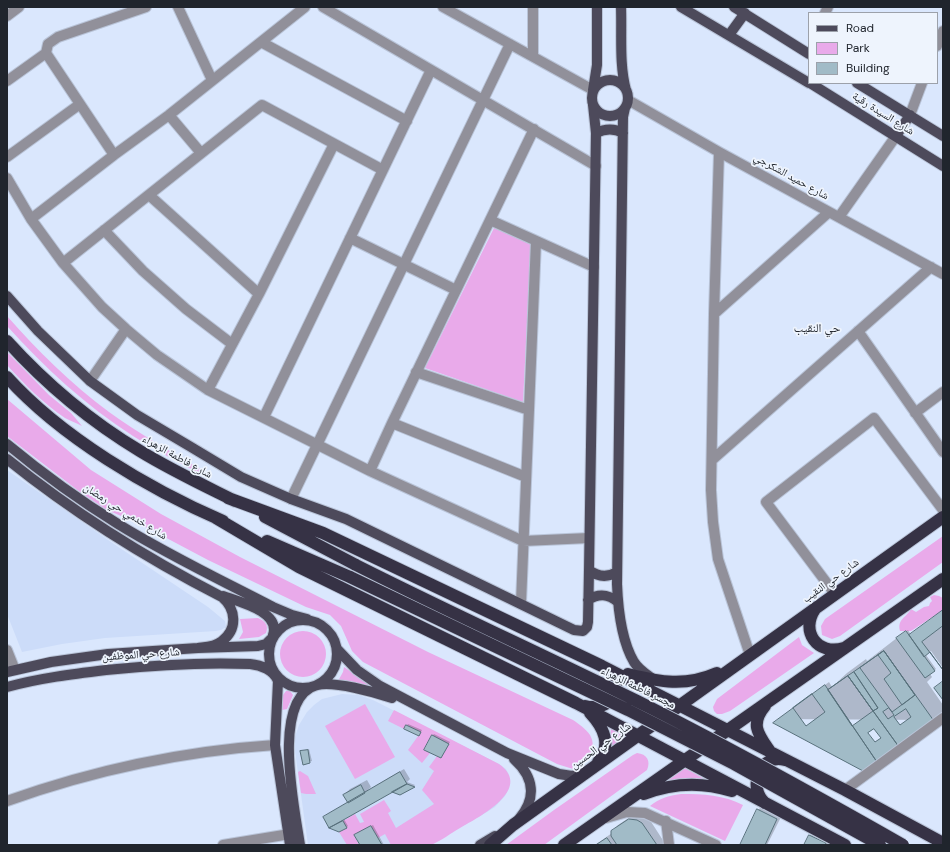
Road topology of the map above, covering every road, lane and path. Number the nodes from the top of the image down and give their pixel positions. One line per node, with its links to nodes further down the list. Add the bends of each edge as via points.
1 (19, 7): 13 (street)
2 (146, 7): 20 (street, via 58,37 48,44)
3 (178, 7): 25 (street)
4 (305, 7): 16 (street)
5 (323, 7): 24 (street)
6 (443, 7): 17 (street)
7 (533, 7): 21 (street)
8 (597, 7): 22 (main road)
9 (681, 7): 15 (main road, شارع السيدة رقية)
10 (734, 7): 12 (main road)
11 (622, 10): 23 (main road)
12 (746, 10): 15 (main road); 19 (main road)
13 (7, 16)
14 (943, 31): 18 (street)
15 (729, 35): 27 (main road, شارع السيدة رقية)
16 (261, 42): 25 (street); 38 (street)
17 (510, 44): 21 (street); 33 (street)
18 (938, 44)
19 (808, 52)
20 (46, 53): 26 (street); 34 (street)
21 (533, 56): 31 (street)
22 (597, 65): 23 (main road, via 605,74 618,72); 31 (main road)
23 (622, 67): 32 (main road)
24 (431, 70): 33 (street); 38 (street)
25 (212, 80): 36 (street)
26 (7, 81)
27 (808, 82)
28 (811, 84): 42 (main road, شارع السيدة رقية)
29 (859, 84): 37 (main road, شارع السيدة رقية)
30 (922, 84): 37 (street)
31 (594, 90): 32 (main road, via 599,83 614,80 621,84); 35 (main road)
32 (626, 99): 35 (main road, via 621,113 615,116 602,114); 41 (main road); 45 (street, شارع حميد الشكرجي)
33 (483, 100): 39 (street); 62 (street)
34 (80, 104): 47 (street); 48 (street)
35 (593, 105): 40 (main road)
36 (169, 115): 46 (street); 47 (street)
37 (910, 115): 42 (main road); 43 (main road, شارع السيدة رقية)
38 (406, 121): 51 (street)
39 (534, 129): 49 (street); 57 (street)
40 (596, 133): 41 (main road, via 610,129); 49 (main road)
41 (623, 133): 99 (main road)
42 (896, 136): 50 (main road, شارع السيدة رقية); 55 (street)
43 (943, 136)
44 (334, 144): 46 (street, via 262,105); 51 (street); 67 (street)
45 (719, 152): 54 (street, شارع حميد الشكرجي); 69 (street)
46 (201, 153): 53 (street)
47 (114, 154): 56 (street)
48 (7, 157)
49 (596, 166): 63 (main road)
50 (943, 166)
51 (383, 170): 59 (street)
52 (7, 178): 56 (street)
53 (149, 195): 58 (street); 67 (street)
54 (829, 212): 55 (street, شارع حميد الشكرجي); 69 (street)
55 (839, 217): 64 (street, شارع حميد الشكرجي)
56 (31, 219): 61 (street)
57 (490, 220): 60 (street); 66 (street)
58 (104, 230): 61 (street); 73 (street, via 143,271 186,309)
59 (350, 238): 62 (street); 81 (street)
60 (536, 241): 63 (street); 79 (street)
61 (63, 263): 70 (street, via 102,307)
62 (404, 265): 66 (street); 84 (street)
63 (594, 267): 95 (main road)
64 (931, 267): 65 (street, شارع حميد الشكرجي); 71 (street)
65 (943, 274)
66 (456, 290): 74 (street)
67 (259, 294): 73 (street)
68 (7, 296): 76 (main road, via 38,331)
69 (714, 314): 87 (street)
70 (126, 329): 76 (street); 77 (street, via 157,355)
71 (858, 332): 80 (street); 87 (street)
72 (7, 341): 90 (highway, شارع فاطمة الزهراء, via 61,395 102,426 159,462)
73 (232, 344): 77 (street)
74 (416, 372): 79 (street); 82 (street)
75 (7, 377): 94 (highway, via 46,414 113,462)
76 (90, 381): 91 (main road, via 137,415 241,477)
77 (208, 390): 81 (street)
78 (943, 392): 80 (street)
79 (529, 410): 89 (street)
80 (915, 413): 85 (street)
81 (264, 417): 84 (street)
82 (392, 423): 88 (street); 89 (street)
83 (7, 444): 107 (main road, شارع خدمي حي رمضان, via 64,488 118,524 238,589 286,613)
84 (318, 444): 88 (street); 91 (street)
85 (943, 452)
86 (7, 459): 101 (main road, via 111,535)
87 (712, 460): 113 (street, via 711,490 718,559)
88 (370, 471): 96 (street)
89 (526, 477): 96 (street)
90 (228, 498): 97 (highway, شارع فاطمة الزهراء); 115 (highway, via 323,533)
91 (291, 499): 104 (main road, via 346,519)
92 (943, 510): 102 (street, via 874,418 766,502)
93 (943, 517): 102 (highway, شارع حي النقيب)
94 (216, 518): 122 (highway, via 299,567); 152 (highway, bridge, via 350,577 634,713 734,764)
95 (589, 538): 96 (street); 98 (main road)
96 (523, 541): 104 (street)
97 (356, 566): 153 (highway, مجسر فاطمة الزهراء, bridge, via 741,754)
98 (589, 570): 99 (main road, via 600,576); 103 (main road)
99 (617, 572): 105 (main road)
100 (943, 579): 110 (highway)
101 (212, 592): 108 (main road, via 257,609 268,616 274,624); 109 (main road, via 228,602 234,614 234,622 232,629 222,641 216,645)
102 (835, 594): 106 (highway, شارع حي النقيب)
103 (588, 600): 104 (main road, via 587,627 583,631 574,630); 105 (main road, via 594,596 607,595)
104 (520, 602)
105 (618, 602): 118 (main road, via 623,632 634,662)
106 (816, 608): 110 (highway, via 809,624 814,640 828,650); 113 (highway, شارع حي النقيب)
107 (307, 619): 108 (main road, via 288,622); 111 (main road, via 318,622 327,629 334,638)
108 (272, 637): 109 (main road, شارع حي الموظفين, via 266,644 258,646); 117 (main road, via 268,657)
109 (198, 648): 116 (main road, شارع حي الموظفين, via 90,656)
110 (846, 648): 121 (highway)
111 (337, 649): 119 (main road, via 333,671); 124 (main road, via 364,676)
112 (7, 650): 116 (street)
113 (750, 655): 114 (highway, شارع حي النقيب)
114 (735, 665): 118 (highway, via 692,681); 123 (highway, شارع حي الحسين)
115 (602, 666): 118 (highway); 122 (highway, via 610,671 615,680 616,690 612,699 605,705 595,708); 123 (highway)
116 (11, 671)
117 (275, 675): 119 (main road, via 293,687); 120 (main road, شارع حي الموظفين, via 263,667 250,664 160,665 40,679); 128 (main road, via 278,683)
118 (654, 680)
119 (315, 686): 124 (main road, via 330,684 378,693); 141 (main road, via 298,700 289,731)
120 (7, 687)
121 (770, 700): 126 (highway); 129 (highway, via 760,714 757,724 759,735)
122 (576, 703): 127 (highway); 133 (highway, via 595,718 605,738 606,745 602,758)
123 (680, 705): 126 (highway); 127 (highway, شارع حي الحسين)
124 (417, 706): 130 (main road)
125 (943, 718): 134 (street)
126 (728, 730): 129 (highway); 131 (highway)
127 (638, 736): 131 (highway); 133 (highway, شارع حي الحسين)
128 (275, 745): 135 (street, via 214,750 132,764); 141 (main road)
129 (769, 752): 132 (highway)
130 (507, 753): 133 (main road, via 559,774 572,776); 140 (main road, via 523,767 531,787 526,810)
131 (685, 760): 136 (highway); 137 (highway)
132 (790, 762): 134 (highway); 137 (highway, via 772,760 759,772 757,790)
133 (590, 770): 140 (highway, شارع حي الحسين)
134 (845, 790): 142 (highway)
135 (7, 801)
136 (625, 803): 137 (highway, via 661,788 693,785 722,788); 138 (highway)
137 (768, 805): 151 (highway)
138 (599, 821): 139 (street, via 633,811 646,812); 148 (highway)
139 (666, 821): 149 (street); 150 (street)
140 (513, 825): 146 (main road, شارع حي الحسين); 147 (highway)
141 (293, 833): 143 (street); 144 (main road); 145 (main road)
142 (943, 843)
143 (223, 845)
144 (290, 845)
145 (300, 845)
146 (480, 845)
147 (490, 845)
148 (564, 845)
149 (669, 845)
150 (716, 845)
151 (845, 845)
152 (880, 845)
153 (903, 845)

